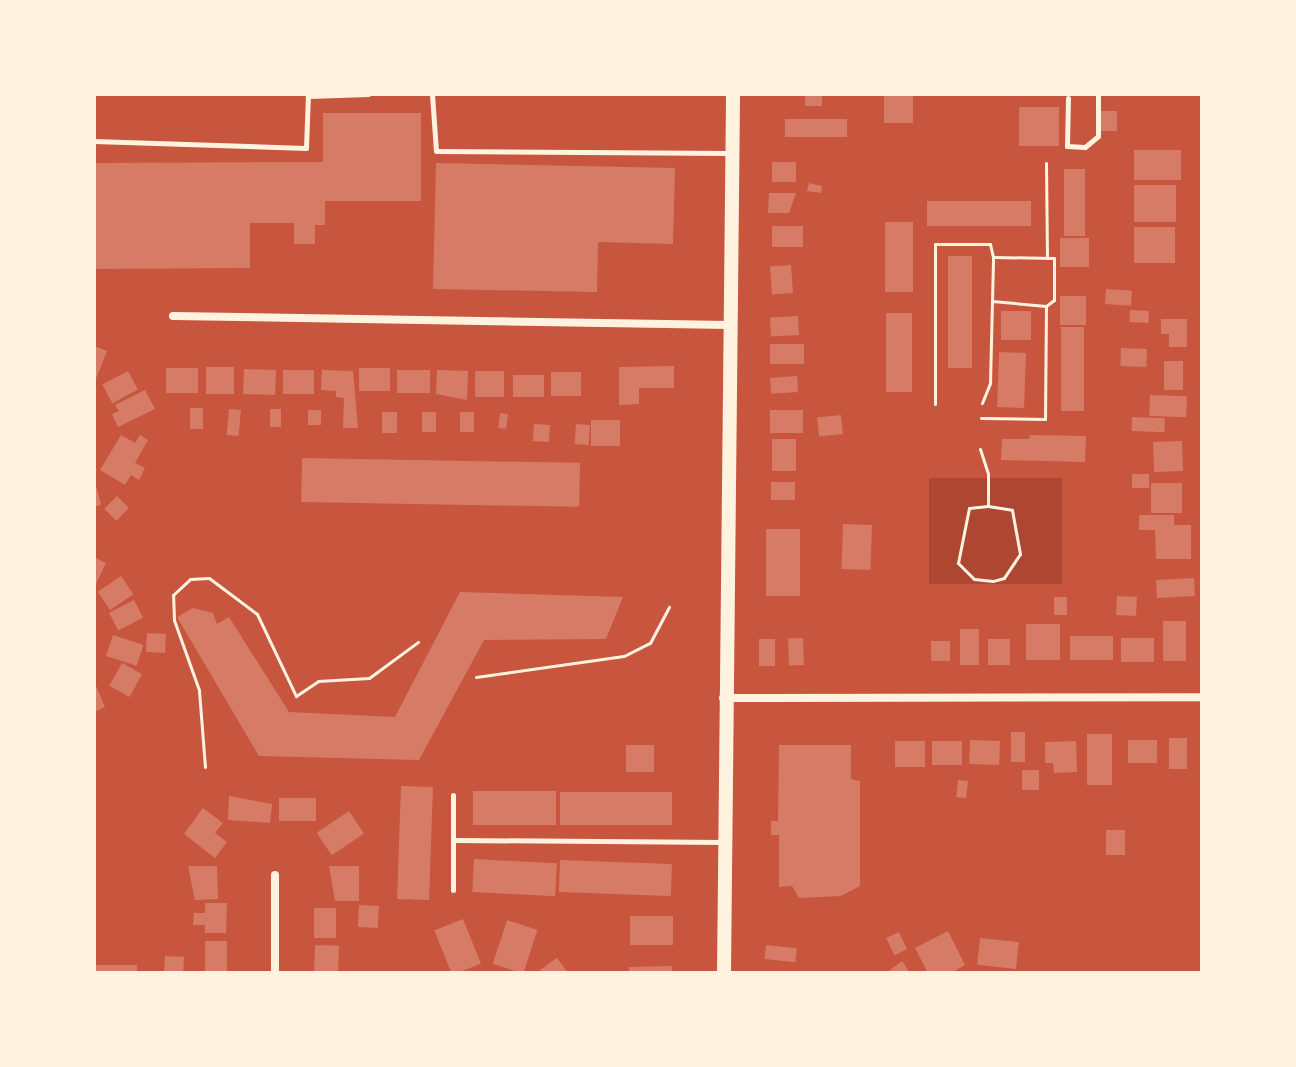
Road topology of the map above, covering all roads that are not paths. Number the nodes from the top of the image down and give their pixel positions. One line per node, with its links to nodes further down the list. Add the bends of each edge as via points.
1 (368, 94): 5 (lane)
2 (432, 94): 8 (lane, via 436,151)
3 (733, 94): 8 (main road)
4 (1098, 94): 6 (lane, via 1098,136 1085,147 1067,146)
5 (308, 95): 7 (lane, via 306,148)
6 (1068, 98)
7 (94, 141)
8 (732, 153): 10 (main road)
9 (173, 316): 10 (street)
10 (729, 325): 12 (main road)
11 (1202, 697): 12 (street)
12 (723, 698): 15 (main road)
13 (453, 795): 14 (lane)
14 (454, 840): 15 (lane); 17 (lane)
15 (724, 842): 19 (main road)
16 (275, 875): 18 (street)
17 (453, 890)
18 (275, 973)
19 (724, 973)

